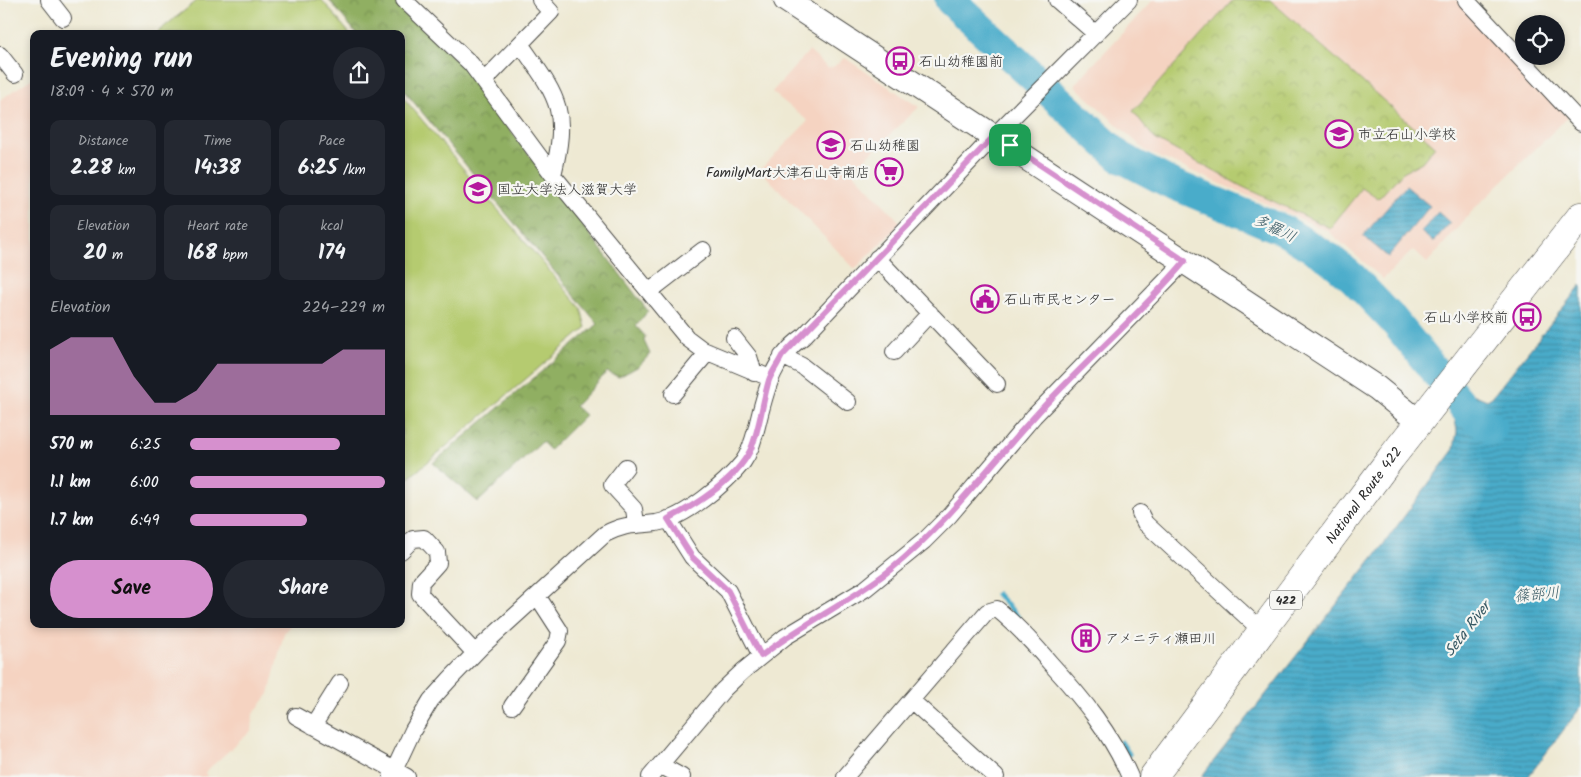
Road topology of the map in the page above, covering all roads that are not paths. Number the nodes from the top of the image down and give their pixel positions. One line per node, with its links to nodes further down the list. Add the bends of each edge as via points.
1 (49, 0): 8 (street)
2 (404, 0): 13 (street, via 471,64)
3 (540, 0): 10 (street, via 551,12)
4 (786, 0): 15 (street)
5 (1057, 0): 9 (street)
6 (1129, 0): 9 (street)
7 (1466, 0): 14 (street)
8 (63, 18)
9 (1096, 34): 15 (street)
10 (521, 45): 13 (street); 16 (street, via 553,91 560,115 562,136)
11 (0, 55): 12 (street)
12 (15, 74)
13 (484, 81): 16 (street)
14 (1581, 123)
15 (995, 135): 19 (street); 20 (street)
16 (554, 175): 21 (street)
17 (1581, 216): 32 (highway, National Route 422 / 422)
18 (703, 250): 21 (street)
19 (877, 258): 22 (street); 26 (street)
20 (1185, 261): 32 (street, via 1377,388); 41 (street, via 1034,416 924,541 865,589 785,637)
21 (650, 292): 24 (street, via 687,338)
22 (930, 313): 25 (street); 29 (street)
23 (734, 338): 27 (street, via 749,357)
24 (708, 352): 27 (street); 30 (street)
25 (894, 352)
26 (782, 356): 28 (street); 31 (street, via 802,366)
27 (754, 373): 28 (street)
28 (770, 378): 35 (street, via 750,450 743,461 716,488)
29 (997, 384)
30 (673, 394)
31 (848, 402)
32 (1419, 422): 39 (highway, National Route 422 / 422)
33 (626, 467): 36 (street, via 612,485 634,509)
34 (1140, 513): 39 (street, via 1146,523)
35 (668, 519): 36 (street); 41 (street, via 692,557 728,591)
36 (636, 523): 38 (street, via 605,534)
37 (405, 547): 40 (street, via 413,539 424,538 437,552 438,563 422,582 420,594)
38 (538, 597): 40 (street); 44 (street, via 560,631 558,641)
39 (1262, 631): 53 (highway, National Route 422 / 422)
40 (475, 653): 48 (street, via 431,700 413,730)
41 (761, 656): 47 (street, via 723,690)
42 (340, 683): 46 (street)
43 (912, 701): 50 (street); 51 (street); 52 (street, via 987,612 997,608 1015,624 1097,718)
44 (512, 706)
45 (296, 716): 46 (street)
46 (313, 726): 48 (street)
47 (655, 771): 49 (street)
48 (397, 775)
49 (682, 777)
50 (845, 777)
51 (996, 777)
52 (1130, 777)
53 (1153, 777)

